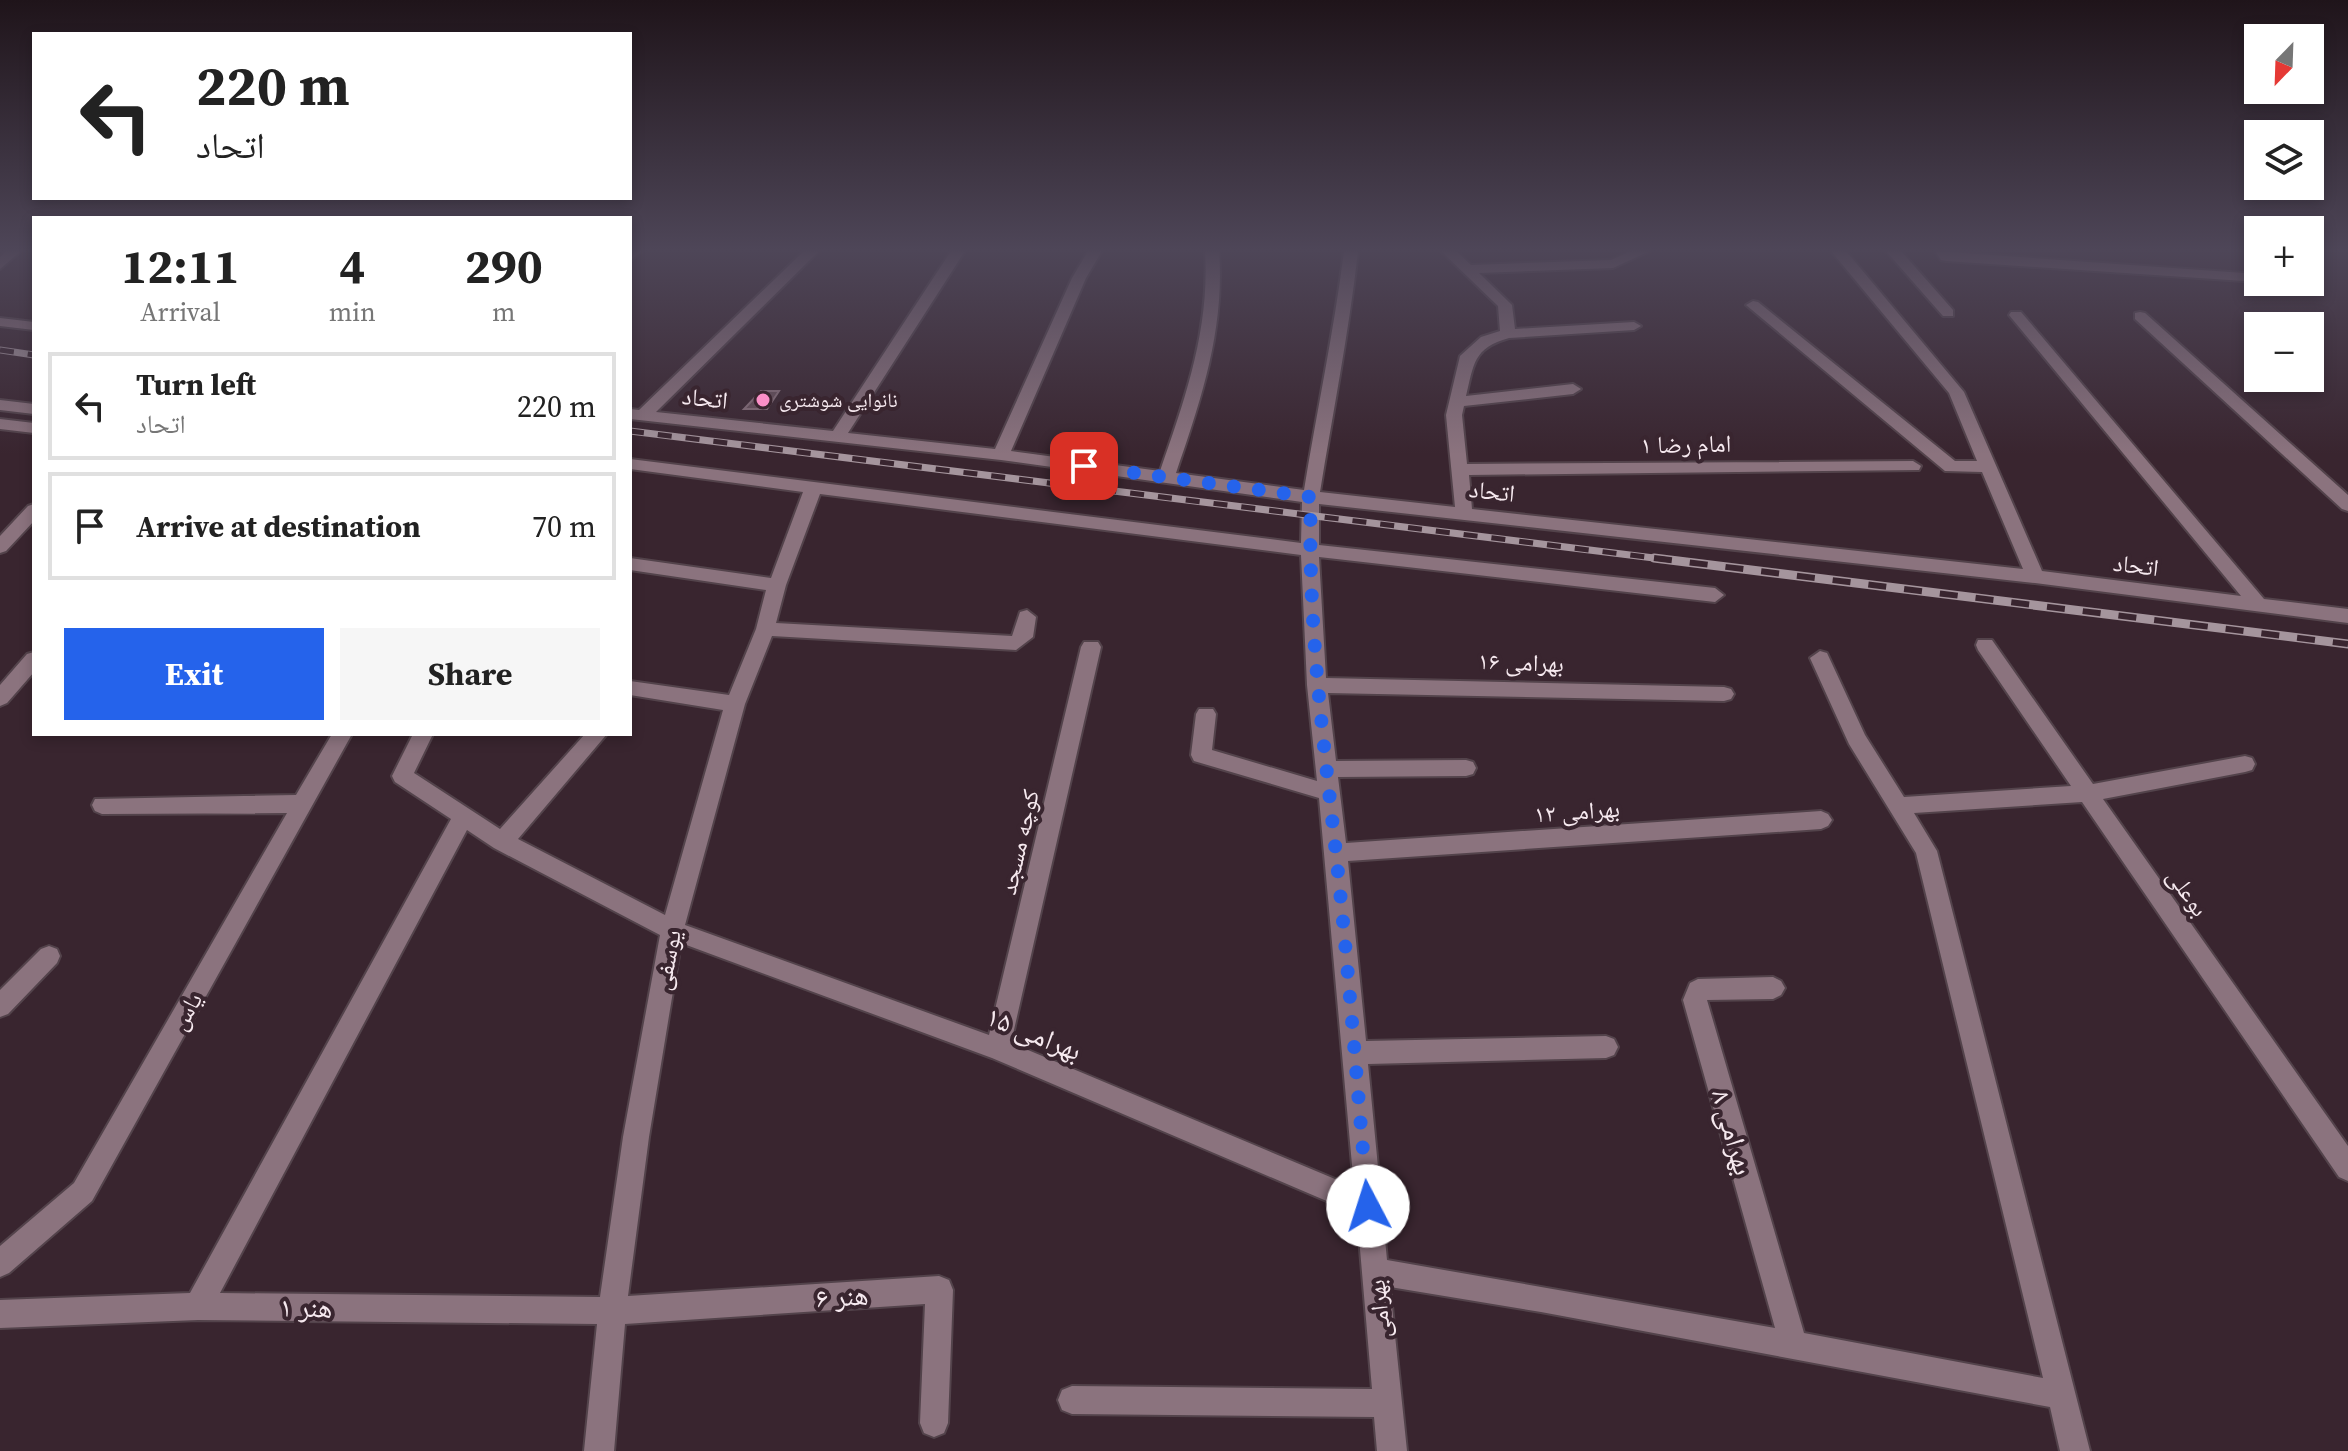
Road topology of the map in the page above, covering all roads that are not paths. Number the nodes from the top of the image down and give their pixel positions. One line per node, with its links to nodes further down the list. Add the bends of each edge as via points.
1 (739, 319): 19 (street)
2 (914, 319): 22 (street)
3 (1061, 319): 23 (street)
4 (1208, 319): 28 (street, via 1203,359)
5 (1343, 319): 30 (street, بهرامی)
6 (1506, 319): 14 (street)
7 (1770, 319): 26 (street, via 1951,467)
8 (1895, 319): 26 (street, via 1956,392)
9 (2019, 319): 40 (street)
10 (2143, 319): 31 (street)
11 (0, 322): 12 (street)
12 (32, 326)
13 (1634, 326): 14 (street)
14 (1508, 334): 16 (street, via 1486,340 1468,356)
15 (1573, 389): 16 (street)
16 (1458, 402): 27 (street, via 1454,415)
17 (0, 405): 18 (street)
18 (32, 409)
19 (636, 415): 22 (street, اتحاد)
20 (0, 424): 21 (street)
21 (32, 428)
22 (837, 437): 23 (street, اتحاد)
23 (1001, 455): 28 (street, اتحاد)
24 (632, 464): 29 (street)
25 (1913, 466): 27 (street, امام رضا ۱)
26 (1989, 466): 37 (street)
27 (1459, 470): 33 (street)
28 (1166, 477): 30 (street, اتحاد)
29 (814, 486): 35 (street); 38 (street, یوسفی)
30 (1311, 497): 33 (street, اتحاد); 35 (street, بهرامی)
31 (2348, 505)
32 (32, 512): 34 (street)
33 (1464, 512): 37 (street, اتحاد)
34 (0, 547)
35 (1310, 550): 39 (street); 48 (street, بهرامی)
36 (632, 564): 38 (street)
37 (2035, 577): 40 (street, اتحاد)
38 (777, 585): 43 (street, یوسفی)
39 (1715, 595)
40 (2259, 605): 41 (street, اتحاد)
41 (2348, 616)
42 (1027, 617): 43 (street, via 1024,637 1016,643)
43 (765, 629): 52 (street, یوسفی)
44 (1985, 645): 60 (street, بوعلی)
45 (1091, 647): 73 (street, کوچه مسجد)
46 (1820, 658): 63 (street, via 1856,738)
47 (32, 661): 51 (street)
48 (1317, 685): 50 (street, بهرامی ۱۶); 59 (street, بهرامی)
49 (632, 692): 52 (street)
50 (1724, 694)
51 (0, 698)
52 (735, 704): 68 (street, یوسفی)
53 (1206, 714): 59 (street, via 1201,755)
54 (341, 736): 61 (street, یاس)
55 (422, 736): 64 (street, بهرامی ۱۵, via 402,776)
56 (595, 736): 66 (street)
57 (2245, 764): 60 (street)
58 (1466, 768): 59 (street)
59 (1326, 780): 67 (street, بهرامی)
60 (2088, 793): 63 (street); 75 (street, بوعلی)
61 (304, 804): 62 (street); 77 (street, یاس, via 83,1192)
62 (102, 805)
63 (1898, 806): 83 (street, via 1926,851)
64 (463, 817): 66 (street, بهرامی ۱۵); 79 (street)
65 (1821, 820): 67 (street, بهرامی ۱۲)
66 (502, 842): 68 (street, بهرامی ۱۵)
67 (1336, 853): 74 (street, بهرامی)
68 (672, 930): 73 (street, بهرامی ۱۵); 80 (street, یوسفی)
69 (49, 956): 71 (street)
70 (1773, 988): 82 (street, بهرامی ۸, via 1698,990 1695,1000)
71 (0, 1006)
72 (1606, 1047): 74 (street)
73 (998, 1049): 76 (street, بهرامی ۱۵)
74 (1354, 1053): 76 (street, بهرامی)
75 (2348, 1168)
76 (1368, 1206): 78 (street, بهرامی)
77 (0, 1264)
78 (1375, 1271): 82 (street); 85 (street, بهرامی)
79 (198, 1306): 80 (street, هنر ۱); 81 (street, هنر ۱)
80 (612, 1311): 86 (street, هنر ۶, via 939,1290); 87 (street, یوسفی)
81 (0, 1314)
82 (1794, 1346): 83 (street)
83 (2060, 1395): 89 (street)
84 (1072, 1400): 85 (street)
85 (1388, 1403): 88 (street, بهرامی)
86 (934, 1423)
87 (599, 1451)
88 (1392, 1451)
89 (2075, 1451)

